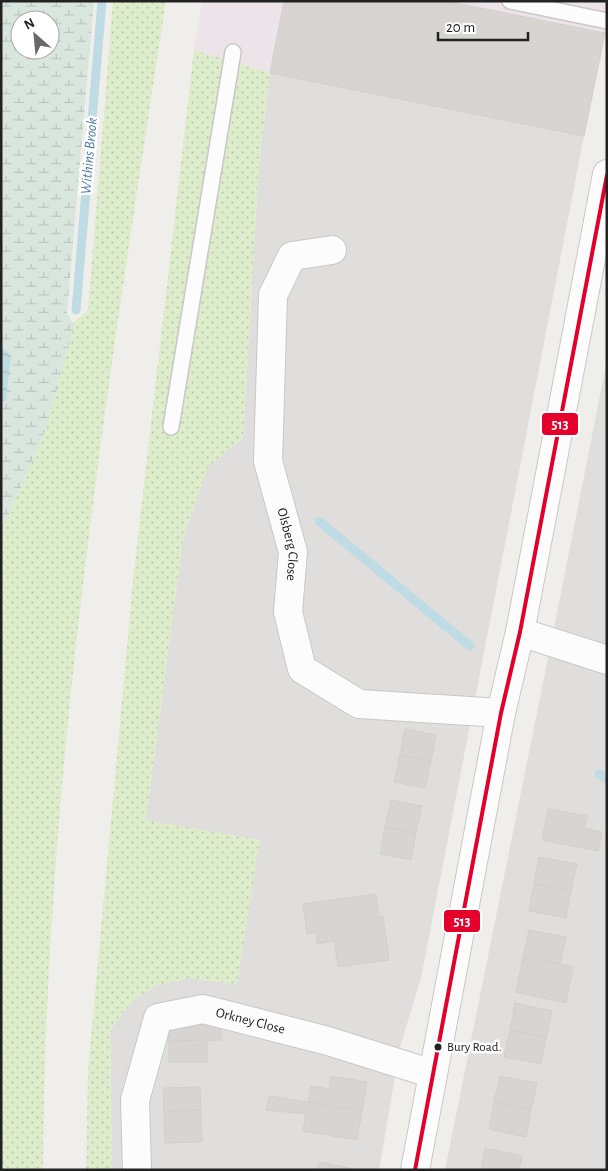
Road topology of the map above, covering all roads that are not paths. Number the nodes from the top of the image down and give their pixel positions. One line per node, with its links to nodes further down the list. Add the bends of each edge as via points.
1 (510, 1): 2 (lane)
2 (559, 6): 3 (lane)
3 (607, 21)
4 (233, 52): 7 (lane)
5 (607, 174): 8 (street)
6 (332, 250): 10 (street, Olsberg Close, via 292,256 273,295 268,461 293,552 288,612 302,669 360,704)
7 (171, 427)
8 (520, 632): 9 (street); 10 (street)
9 (607, 660)
10 (501, 713): 11 (street)
11 (433, 1074): 12 (street, Orkney Close, via 328,1041 203,1009 158,1018 136,1100); 13 (street)
12 (137, 1170)
13 (415, 1170)

